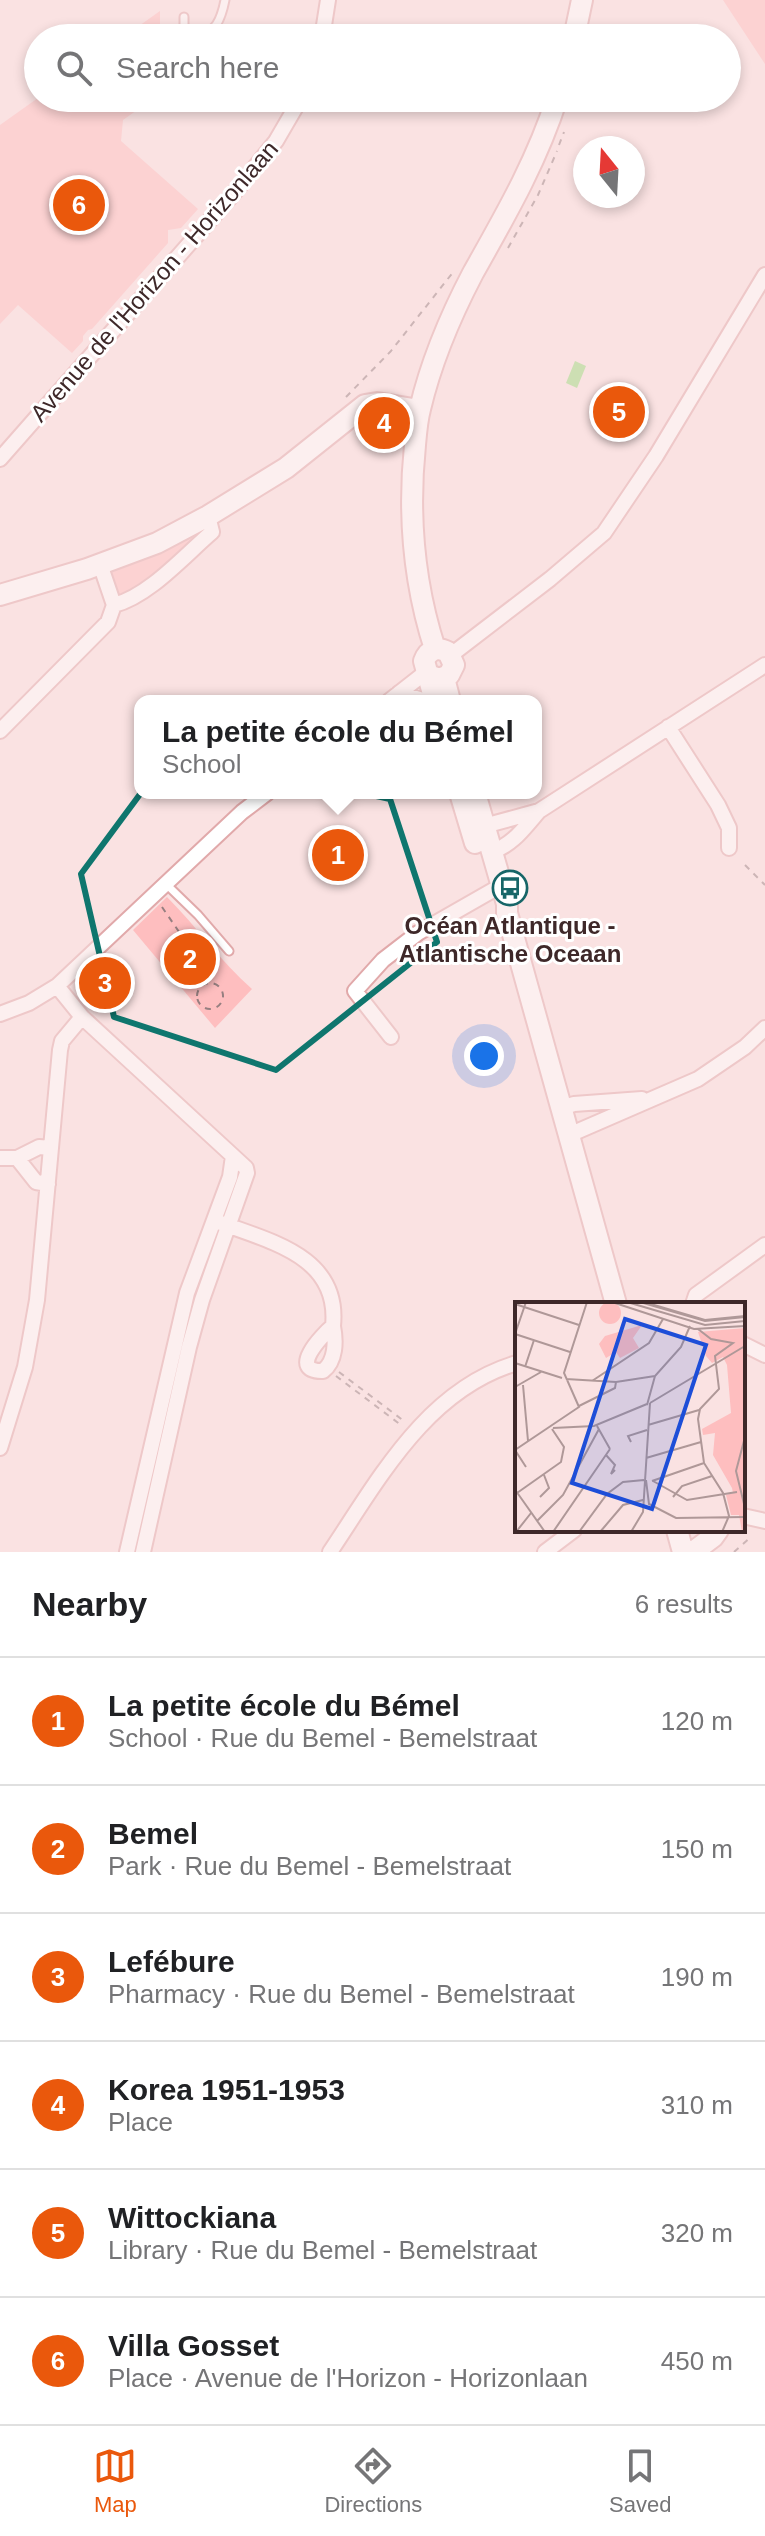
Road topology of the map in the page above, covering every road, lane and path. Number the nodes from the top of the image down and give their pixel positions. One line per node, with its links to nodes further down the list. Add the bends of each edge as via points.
1 (225, 0): 6 (lane)
2 (328, 0): 7 (street)
3 (582, 0): 8 (street)
4 (184, 17): 5 (lane)
5 (184, 24)
6 (218, 24)
7 (324, 24)
8 (577, 24)
9 (293, 112): 18 (street, Avenue de l'Horizon - Horizonlaan, via 240,186)
10 (552, 112): 16 (street, via 520,191 445,332)
11 (568, 122): 12 (path, via 538,195)
12 (504, 256)
13 (455, 269): 15 (path)
14 (765, 275): 23 (street, via 604,533 550,579)
15 (348, 407): 16 (street, via 377,403); 17 (path, via 378,444); 19 (street, via 286,468)
16 (419, 410): 17 (street)
17 (415, 448): 23 (street, via 411,504 421,593)
18 (0, 459)
19 (208, 516): 20 (street); 22 (street, via 212,532 144,592)
20 (100, 564): 21 (street); 22 (street)
21 (0, 595)
22 (114, 605): 30 (street, via 108,622)
23 (443, 652): 25 (street, via 454,665 452,671)
24 (765, 665): 29 (street)
25 (433, 675): 26 (street); 27 (street); 28 (street)
26 (398, 695)
27 (435, 695)
28 (446, 695)
29 (668, 727): 34 (street); 36 (street, via 718,805 729,828)
30 (0, 731)
31 (259, 799): 38 (street)
32 (463, 799): 35 (street)
33 (476, 799): 35 (street)
34 (539, 811): 35 (street); 35 (street, via 504,848)
35 (483, 840): 40 (street); 42 (street)
36 (729, 848)
37 (745, 865): 39 (path)
38 (166, 884): 43 (lane); 45 (street)
39 (765, 885)
40 (495, 889): 42 (street); 49 (street, via 418,933 355,991)
41 (158, 903): 44 (path, via 188,945 187,966)
42 (507, 913): 51 (street)
43 (229, 951)
44 (201, 985): 44 (path, via 216,983 223,992 223,1001 214,1009 198,1003)
45 (57, 986): 46 (street); 47 (street)
46 (0, 1014)
47 (82, 1017): 53 (street, via 62,1041); 54 (street)
48 (765, 1028): 50 (street, via 698,1079)
49 (391, 1037)
50 (650, 1098): 51 (street); 52 (street)
51 (561, 1108): 52 (street)
52 (569, 1135): 61 (street)
53 (51, 1148): 56 (street, via 39,1147); 57 (street)
54 (233, 1156): 58 (street); 59 (street, via 247,1173)
55 (0, 1158): 56 (street)
56 (17, 1158): 57 (street, via 36,1182)
57 (48, 1184): 70 (street, via 25,1367)
58 (213, 1220): 59 (street); 69 (street, via 187,1293)
59 (230, 1226): 63 (street, via 289,1248 308,1261 330,1293); 69 (street)
60 (765, 1245): 62 (street, via 696,1295)
61 (615, 1302)
62 (694, 1302)
63 (333, 1326)
64 (745, 1345): 65 (street)
65 (765, 1355)
66 (515, 1364): 79 (street, via 440,1405)
67 (336, 1370): 68 (path, via 404,1424)
68 (333, 1374)
69 (169, 1398): 77 (street); 78 (street)
70 (0, 1448)
71 (745, 1516): 72 (street)
72 (765, 1521)
73 (571, 1532): 80 (street)
74 (678, 1532): 81 (street)
75 (717, 1532): 82 (street)
76 (751, 1537): 83 (path)
77 (127, 1552)
78 (143, 1552)
79 (330, 1552)
80 (545, 1552)
81 (683, 1552)
82 (693, 1552)
83 (734, 1552)

